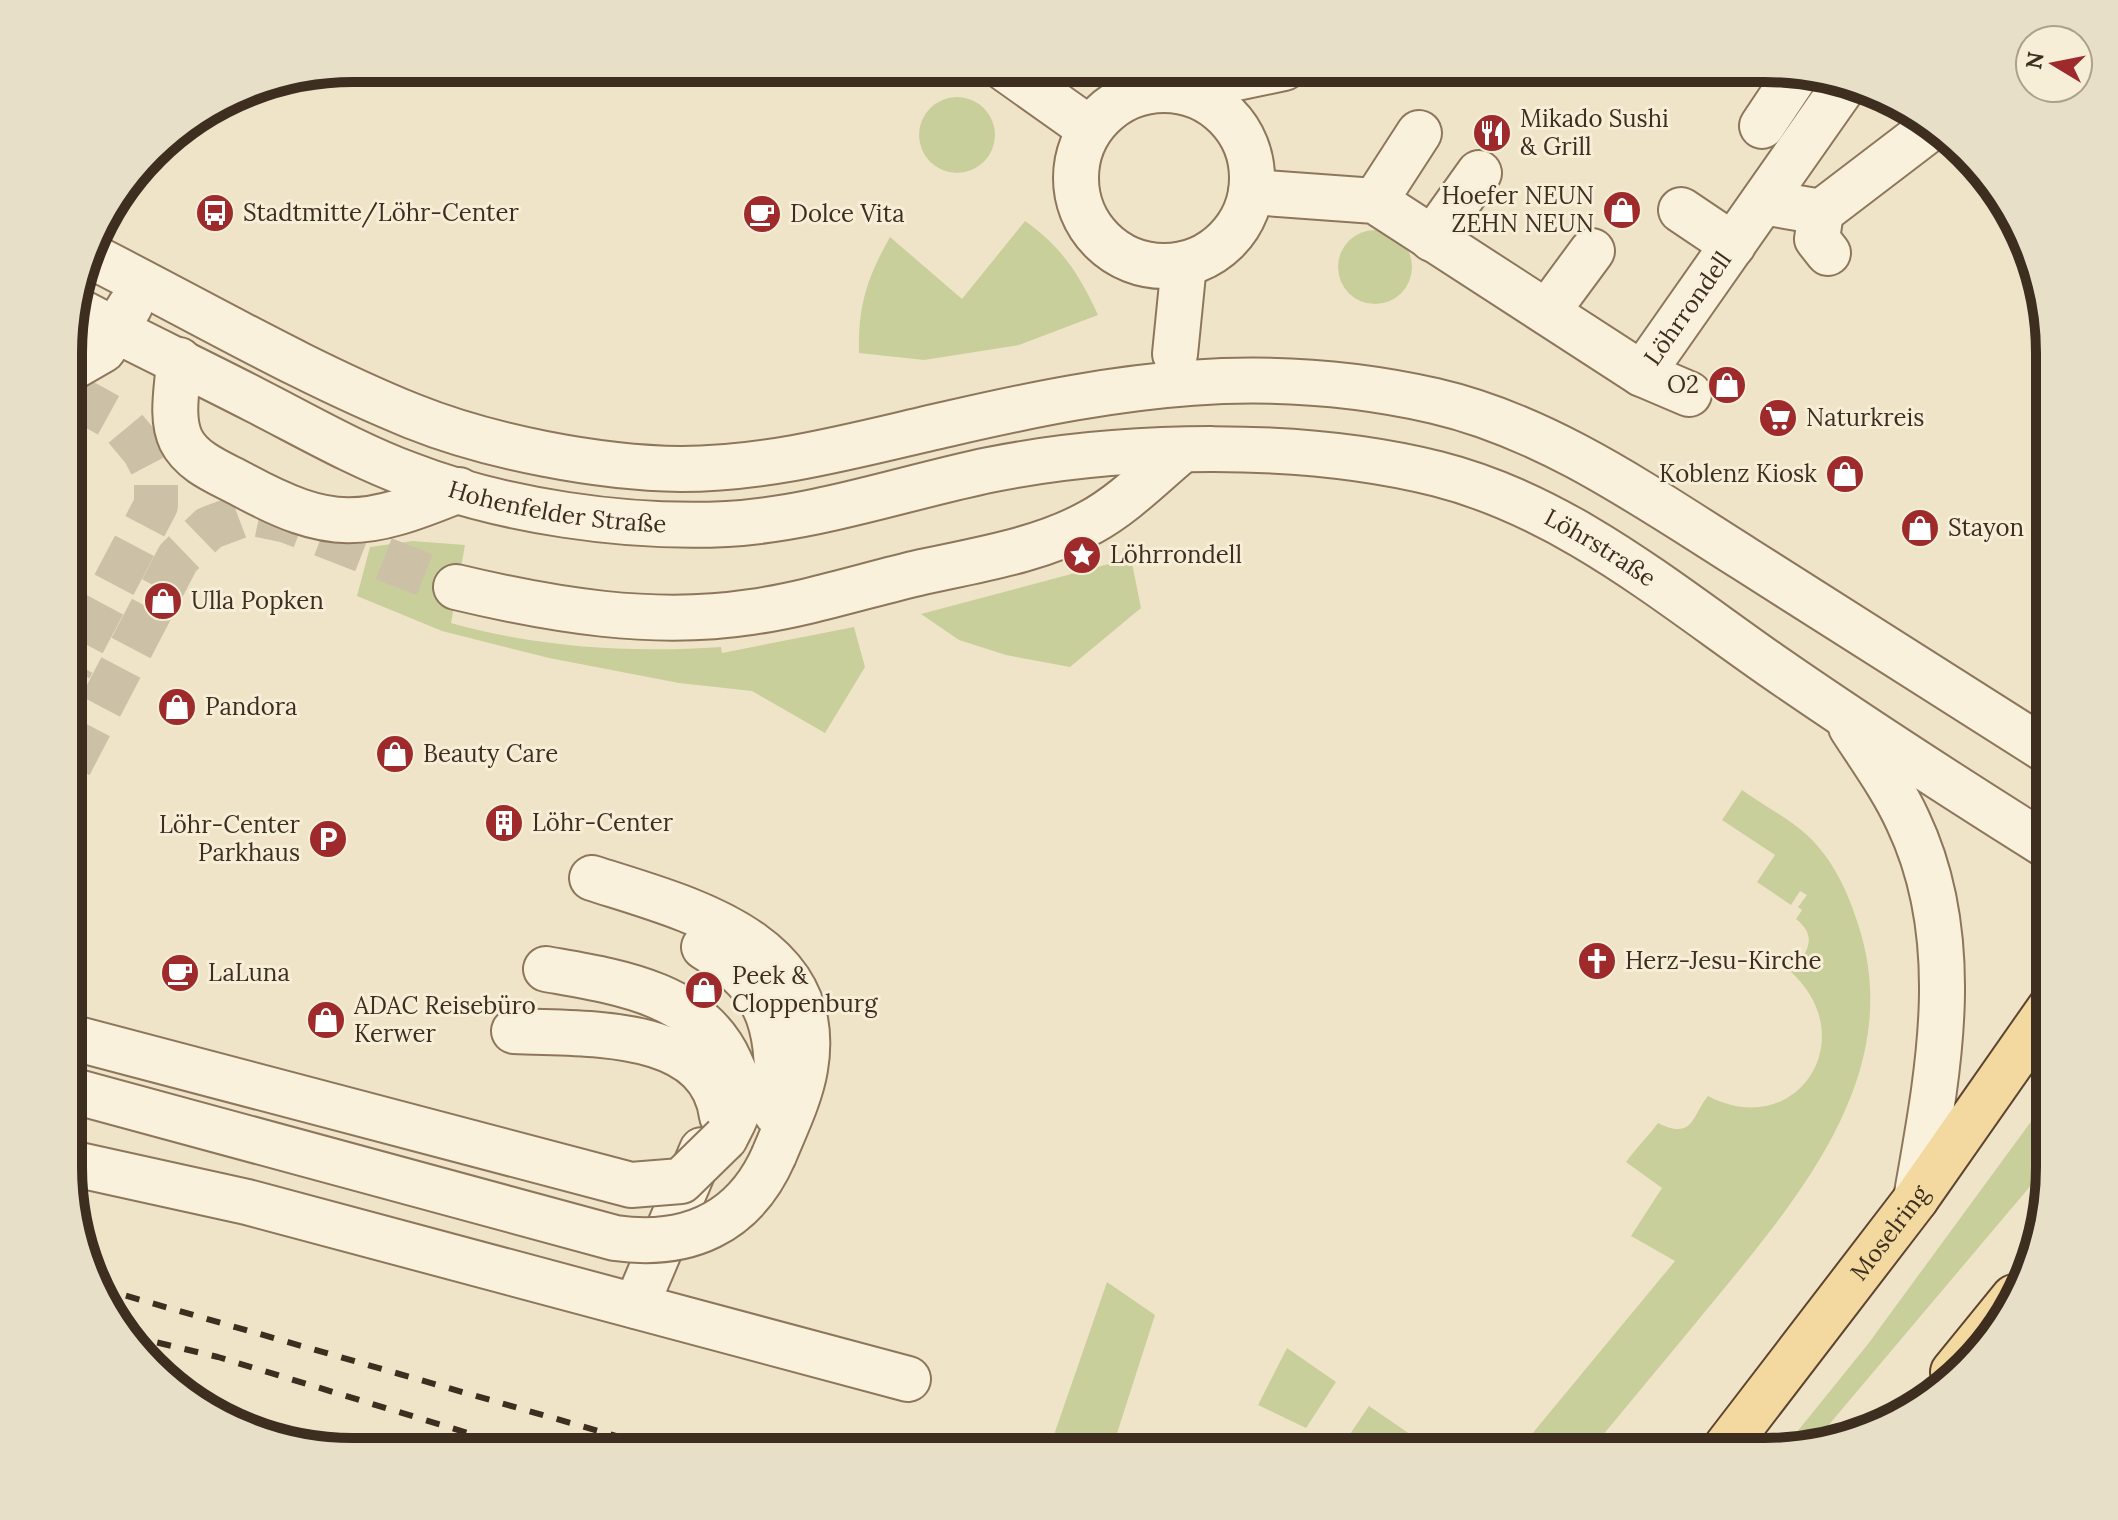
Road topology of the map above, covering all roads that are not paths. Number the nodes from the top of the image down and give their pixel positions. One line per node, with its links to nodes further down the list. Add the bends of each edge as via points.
1 (1024, 82): 6 (street)
2 (1790, 84): 5 (street)
3 (1221, 85): 6 (street, via 1146,91 1111,107); 10 (street, via 1251,161)
4 (1839, 93): 12 (street, Löhrrondell)
5 (1762, 126)
6 (1090, 129): 18 (street, via 1078,156 1075,186 1084,216 1098,237 1122,257 1154,266)
7 (1419, 133): 11 (street)
8 (1926, 135): 12 (street, via 1861,204)
9 (1488, 179): 14 (street)
10 (1251, 192): 11 (street, Löhrrondell); 18 (street, via 1242,221 1223,245)
11 (1375, 201): 14 (street, Löhrrondell)
12 (1763, 202): 15 (street, Löhrrondell)
13 (1681, 210): 15 (street, Löhrrondell)
14 (1442, 245): 20 (street, Löhrrondell)
15 (1733, 245): 26 (street, Löhrrondell)
16 (1592, 251): 20 (street)
17 (99, 260): 19 (street, Hohenfelder Straße)
18 (1184, 264): 23 (street)
19 (143, 282): 22 (street); 33 (street, Hohenfelder Straße, via 415,417 498,441 633,465 679,469 758,464 1087,396 1196,380 1259,378 1389,392 1478,414 1566,451)
20 (1547, 312): 26 (street, Löhrrondell)
21 (85, 314): 22 (street, Hohenfelder Straße)
22 (116, 330): 24 (street, Hohenfelder Straße); 25 (street, via 103,350)
23 (1175, 354)
24 (179, 360): 30 (street, Hohenfelder Straße, via 368,456); 30 (street, via 176,417 188,451 277,505 307,516 356,522 404,512)
25 (82, 362)
26 (1642, 374): 27 (street, Löhrrondell)
27 (1680, 408)
28 (1181, 451): 29 (street, Löhrstraße); 31 (street, via 1121,502 1072,532 750,612 607,614 535,606); 32 (street, Löhrstraße, via 1355,458 1508,495 1590,539)
29 (1078, 456): 30 (street, Hohenfelder Straße, via 727,524 587,517)
30 (459, 490)
31 (456, 587)
32 (1843, 715): 34 (street, Löhrstraße); 43 (street, via 1908,820 1936,912 1944,983 1942,1033)
33 (2035, 743)
34 (2035, 838)
35 (586, 890): 40 (street, bridge, via 685,908 725,926 755,944 789,981 802,1006 805,1069 765,1177 735,1210 710,1227 680,1239 615,1238)
36 (546, 969): 41 (street, via 613,981 692,1014 714,1035 737,1077 740,1104)
37 (2035, 1029): 43 (main road, Moselring)
38 (514, 1031): 41 (street, via 612,1037 669,1048 699,1065 721,1109)
39 (83, 1040): 41 (street, bridge, via 631,1185 681,1181)
40 (83, 1094)
41 (718, 1133): 44 (street)
42 (83, 1166): 44 (street, via 247,1202)
43 (1916, 1199): 46 (main road, Moselring)
44 (636, 1306): 45 (street)
45 (908, 1379)
46 (1733, 1438)

